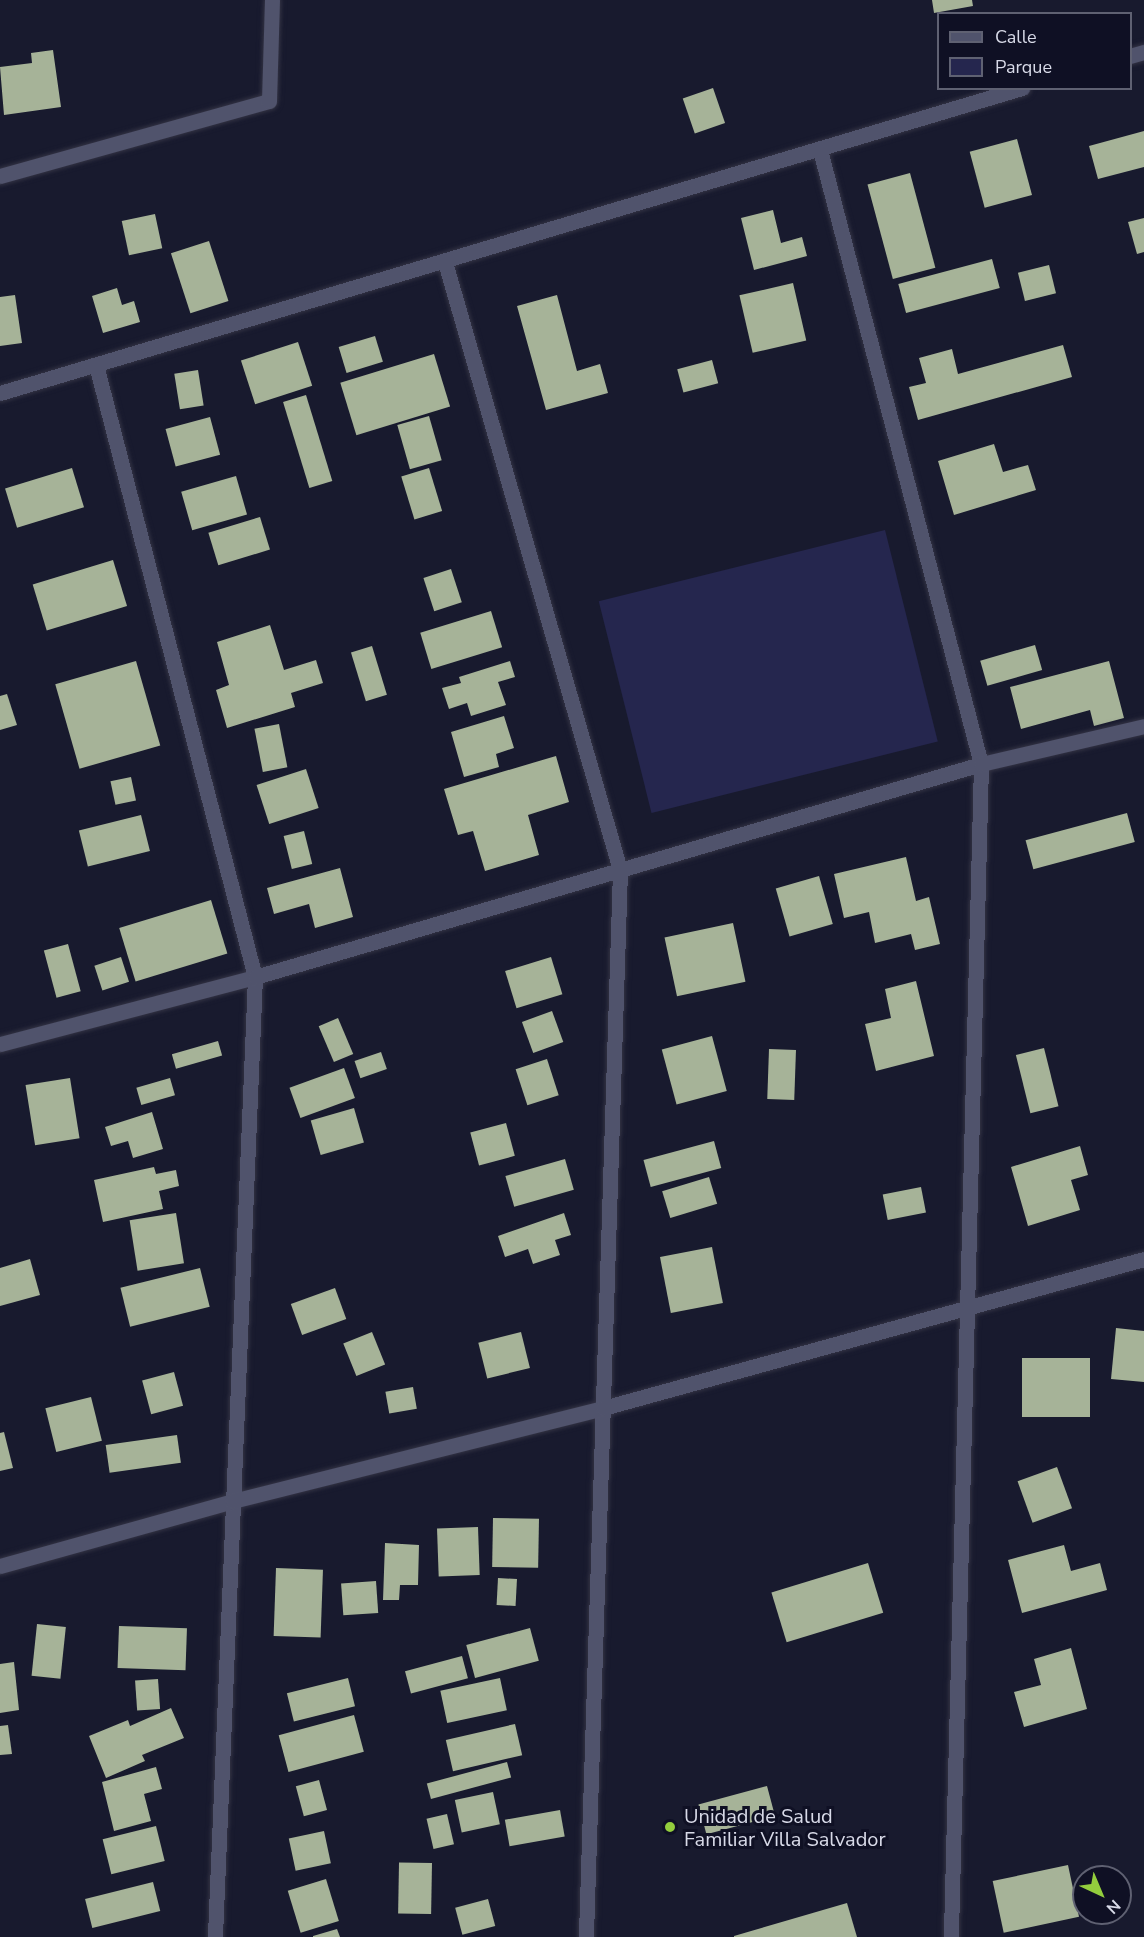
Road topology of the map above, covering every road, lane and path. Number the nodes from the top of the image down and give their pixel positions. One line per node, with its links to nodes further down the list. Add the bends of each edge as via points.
1 (272, 0): 4 (street, via 269,101)
2 (1015, 90): 3 (street)
3 (820, 150): 5 (street); 9 (street)
4 (0, 177)
5 (445, 262): 6 (street); 10 (street)
6 (96, 365): 7 (street); 11 (street)
7 (0, 393)
8 (1144, 726): 9 (street)
9 (981, 764): 10 (street); 14 (street)
10 (620, 870): 11 (street); 15 (street)
11 (255, 977): 12 (street); 16 (street)
12 (0, 1044)
13 (1144, 1259): 14 (street)
14 (967, 1306): 15 (street); 20 (street)
15 (603, 1408): 16 (street); 19 (street)
16 (233, 1501): 17 (street); 18 (street)
17 (0, 1566)
18 (215, 1937)
19 (586, 1937)
20 (951, 1937)

